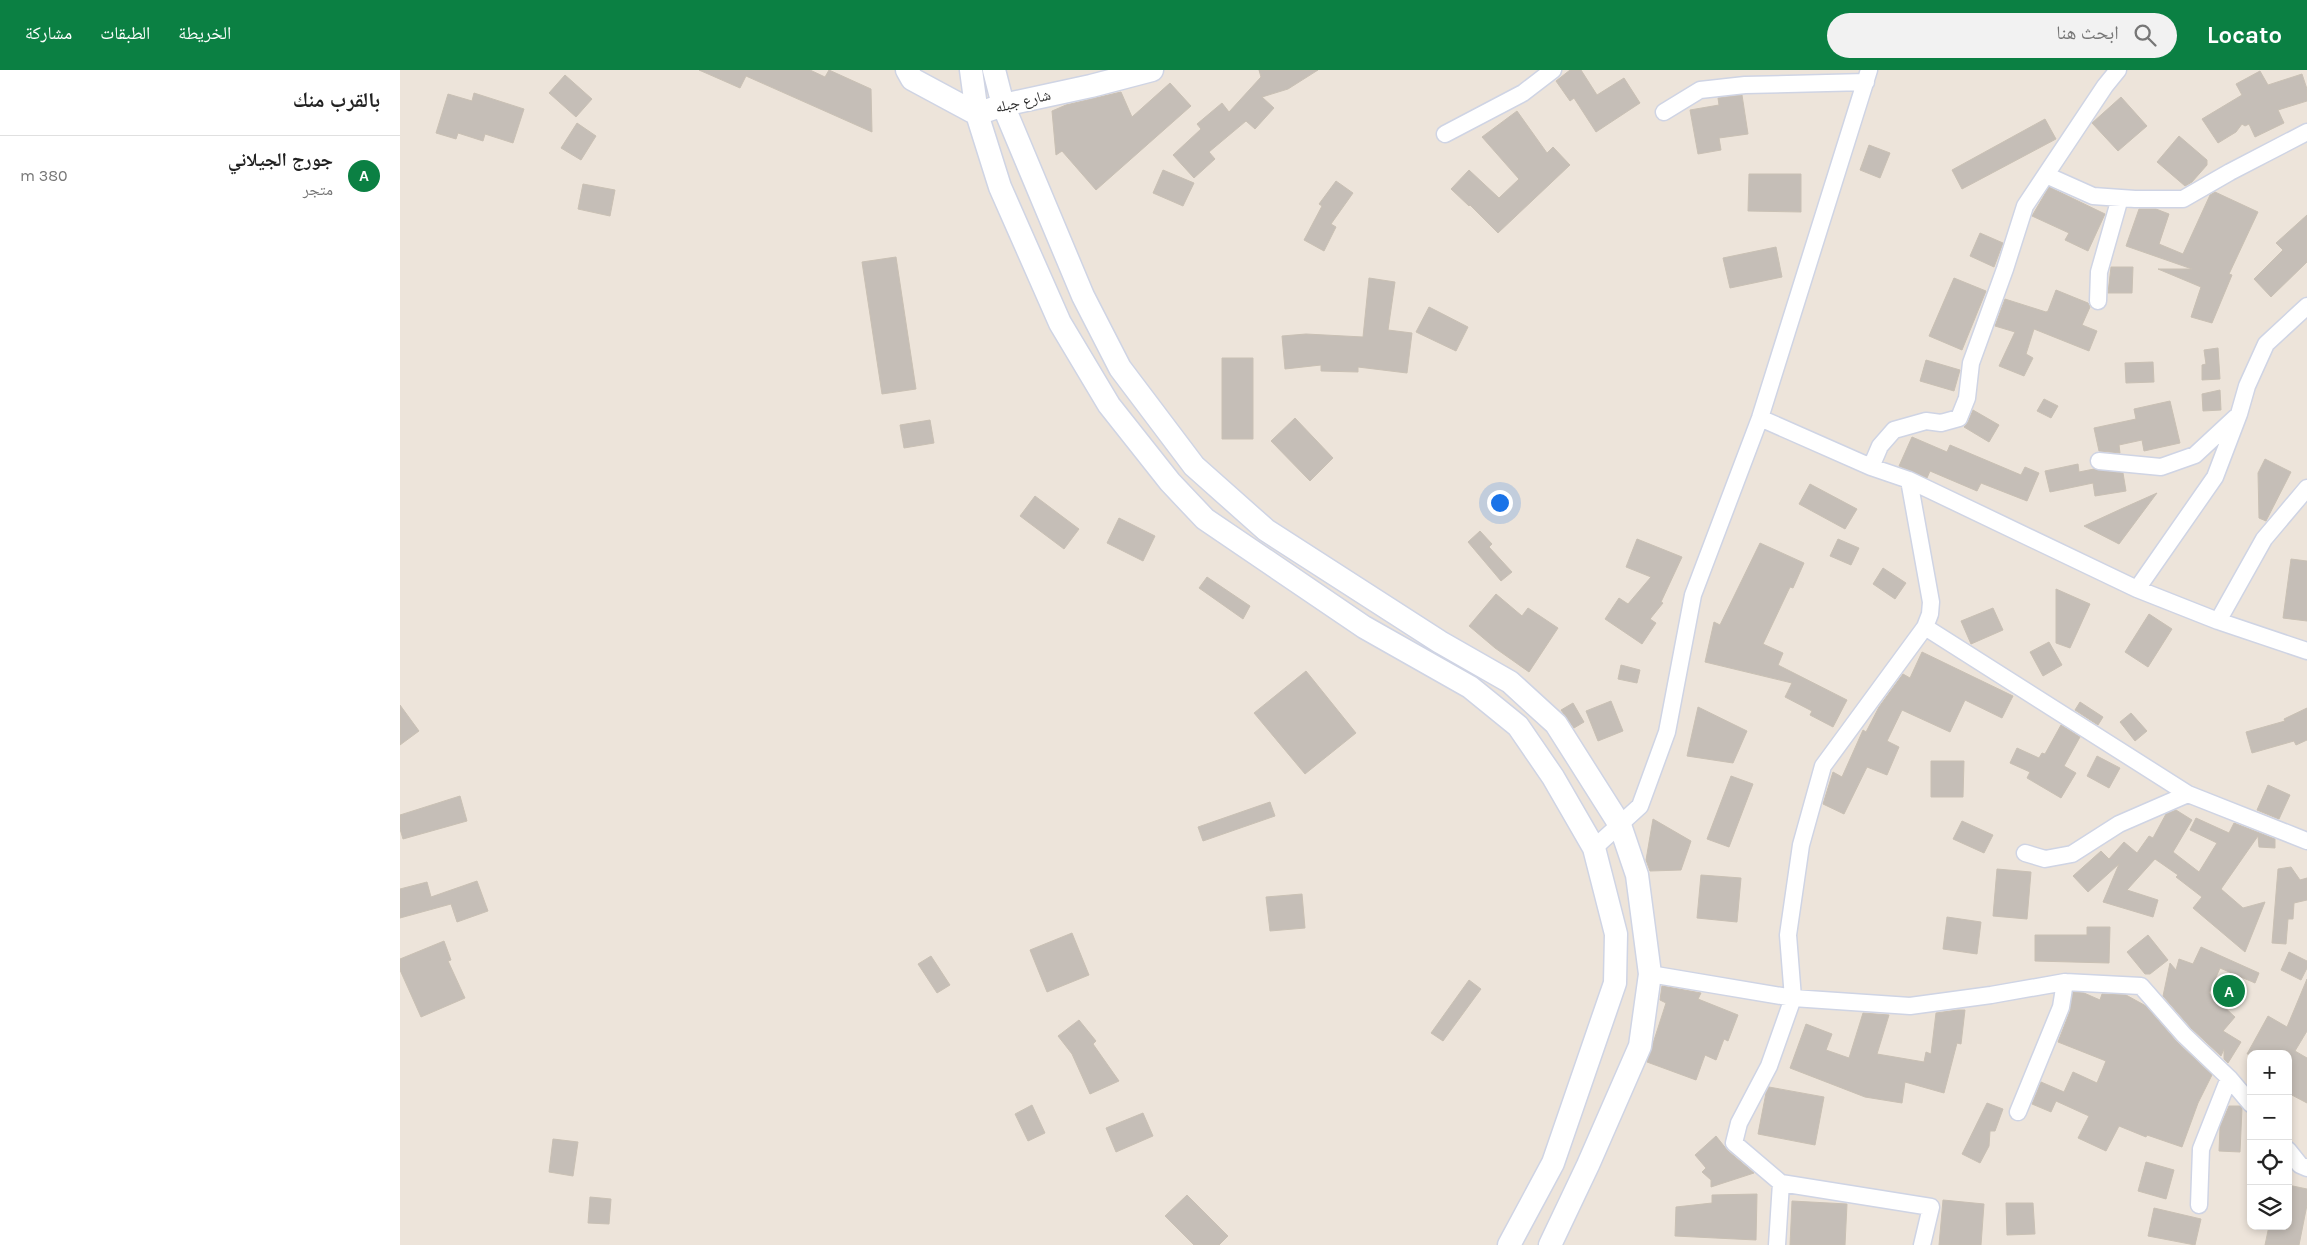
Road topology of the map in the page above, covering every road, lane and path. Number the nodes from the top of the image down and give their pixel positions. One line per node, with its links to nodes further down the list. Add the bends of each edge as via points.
1 (907, 70): 10 (street, شارع جبله, via 912,79)
2 (971, 70): 10 (street)
3 (994, 70): 8 (street)
4 (1152, 70): 8 (street, شارع جبله)
5 (1553, 70): 12 (street, via 1523,93)
6 (2118, 70): 13 (street)
7 (1867, 76): 9 (street, via 1700,90); 18 (street)
8 (1003, 104): 10 (street, شارع جبله); 28 (street, via 1083,296 1120,368 1194,466 1266,530 1440,642 1510,682 1556,724)
9 (1664, 112)
10 (977, 114): 30 (street, via 1000,187 1060,323 1109,405 1170,482 1205,519 1364,627 1470,687 1518,726 1553,777)
11 (2307, 132): 14 (street, via 2183,199)
12 (1445, 134)
13 (2046, 175): 14 (street, via 2093,196); 20 (street, via 2025,206 1971,363 1967,398 1959,418 1941,423 1926,421 1894,430 1880,446)
14 (2120, 198): 15 (street, via 2099,272)
15 (2098, 301)
16 (2307, 306): 17 (street, via 2266,344 2247,386)
17 (2239, 414): 19 (street, via 2195,455 2161,467); 23 (street, via 2215,477)
18 (1760, 418): 20 (street); 28 (street, via 1693,595 1667,732 1640,806)
19 (2100, 461)
20 (1871, 467): 21 (street)
21 (1909, 480): 23 (street); 25 (street, via 1931,602)
22 (2307, 488): 24 (street, via 2264,539)
23 (2137, 589): 24 (street)
24 (2218, 621): 26 (street)
25 (1925, 627): 27 (street); 34 (street, via 1823,766 1801,845 1788,935)
26 (2307, 651)
27 (2188, 794): 29 (street); 31 (street, via 2119,824 2072,854 2045,859)
28 (1620, 825): 30 (street); 32 (street, via 1637,875)
29 (2307, 841)
30 (1594, 848): 42 (street, via 1616,934 1615,983 1553,1164)
31 (2025, 854)
32 (1650, 974): 34 (street); 43 (street, via 1640,1046)
33 (2065, 982): 34 (street, via 1910,1006); 35 (street, via 2141,986 2184,1035); 37 (street, via 2061,1006)
34 (1793, 998): 40 (street, via 1769,1066 1739,1123 1734,1143)
35 (2229, 1078): 36 (street); 41 (street, via 2201,1149)
36 (2247, 1099)
37 (2018, 1112)
38 (2292, 1155): 39 (street)
39 (2307, 1168)
40 (1781, 1183): 44 (street); 45 (street, via 1931,1207)
41 (2199, 1205)
42 (1510, 1245)
43 (1550, 1245)
44 (1777, 1245)
45 (1922, 1245)

